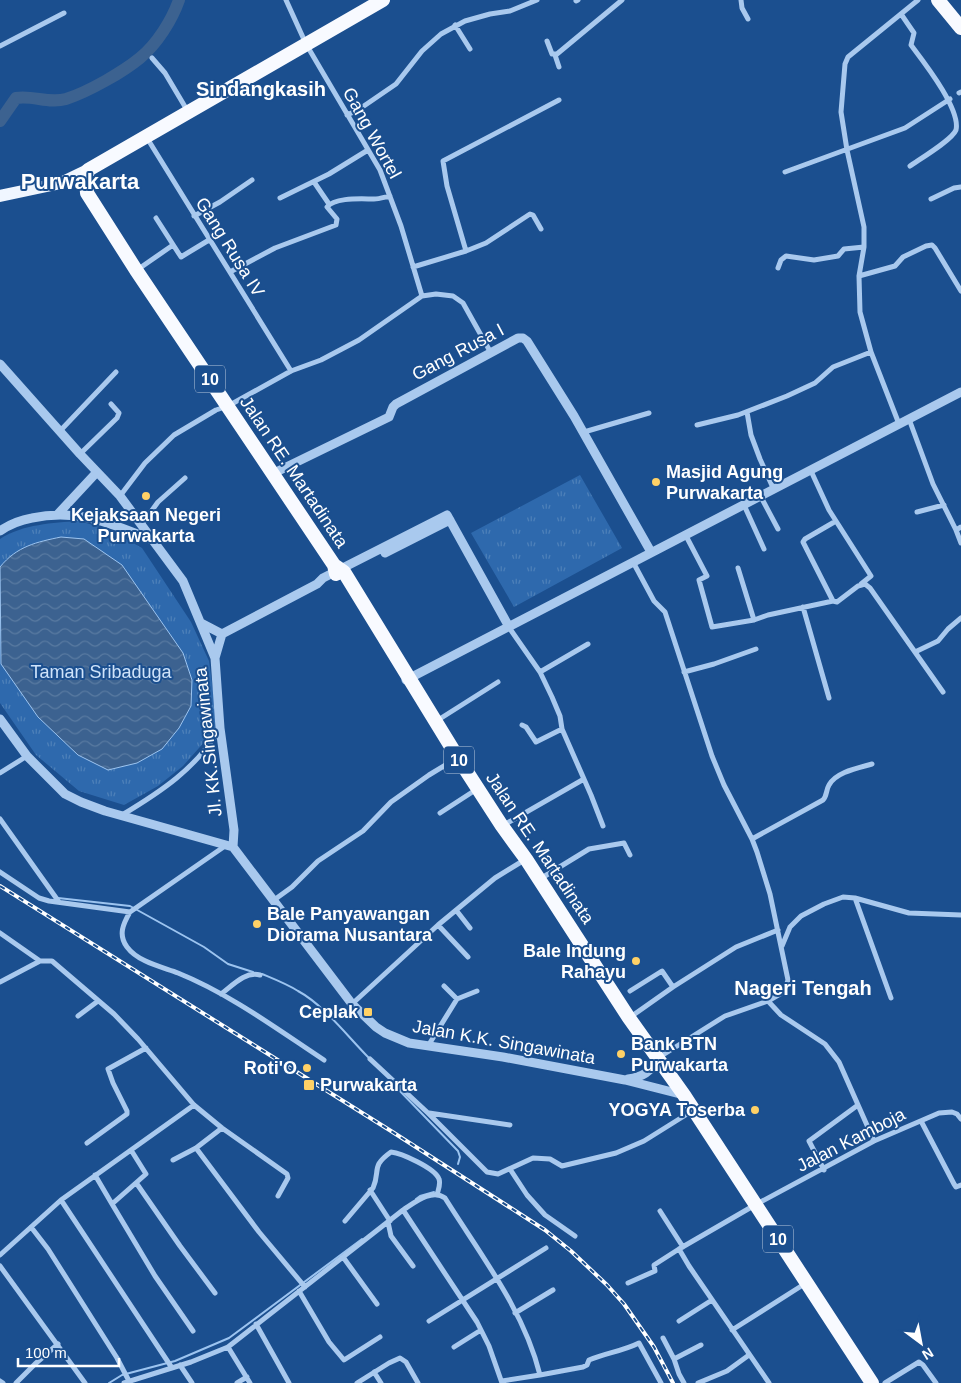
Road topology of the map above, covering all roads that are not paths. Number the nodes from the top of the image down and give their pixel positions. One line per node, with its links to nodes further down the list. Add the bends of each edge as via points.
1 (286, 0): 14 (street, Gang Wortel)
2 (383, 0): 14 (highway)
3 (537, 0): 11 (street, via 510,11)
4 (622, 0): 17 (street)
5 (741, 0): 10 (street)
6 (918, 0): 9 (street)
7 (940, 1): 12 (highway)
8 (64, 13): 15 (street)
9 (901, 14): 20 (street, via 914,33 911,45); 26 (street, via 851,54 845,64 841,112)
10 (748, 19)
11 (456, 25): 16 (street); 23 (street, via 422,50 396,84)
12 (961, 28)
13 (547, 41): 17 (street)
14 (306, 44): 22 (highway); 23 (street, Gang Wortel)
15 (0, 46)
16 (470, 49)
17 (555, 55): 19 (street)
18 (152, 58): 22 (street)
19 (559, 67)
20 (950, 99): 26 (street, via 904,128); 27 (street, via 956,130)
21 (559, 100): 46 (street, via 443,161)
22 (189, 113): 24 (highway)
23 (347, 115): 25 (street, Gang Wortel)
24 (147, 138): 28 (highway); 40 (street, Gang Rusa IV)
25 (368, 150): 31 (street); 36 (street, Gang Wortel)
26 (847, 150): 29 (street); 45 (street, via 864,227)
27 (910, 166)
28 (88, 170): 32 (main road); 34 (highway)
29 (785, 172)
30 (252, 180): 40 (street)
31 (314, 182): 37 (street); 39 (street)
32 (61, 183): 34 (main road, via 76,185); 35 (main road)
33 (961, 187): 38 (street)
34 (87, 193): 49 (highway, Jalan RE. Martadinata / 10)
35 (0, 196)
36 (390, 196): 39 (street); 47 (street, Gang Wortel)
37 (280, 198)
38 (930, 199)
39 (329, 204): 50 (street, via 326,207 337,219 336,225 275,248)
40 (194, 216): 43 (street, Gang Rusa IV)
41 (156, 218): 44 (street)
42 (540, 229): 46 (street, via 530,214 486,243)
43 (209, 240): 44 (street, via 181,257); 50 (street, Gang Rusa IV)
44 (173, 245): 49 (street)
45 (864, 246): 48 (street, via 844,249 838,256 814,260 786,256 780,260); 51 (street)
46 (466, 251): 47 (street)
47 (413, 267): 53 (street, Gang Wortel)
48 (778, 268)
49 (136, 270): 61 (highway, Jalan RE. Martadinata / 10)
50 (230, 272): 57 (street, Gang Rusa IV)
51 (859, 276): 52 (street, via 896,266 903,257 932,245); 54 (street, via 860,312)
52 (961, 291)
53 (422, 296): 55 (street, via 436,294 460,299); 57 (street, via 359,340)
54 (871, 352): 62 (street, via 833,367 814,383 788,396); 65 (street)
55 (491, 353): 68 (street, Gang Rusa I, via 518,338 527,341); 72 (street, Gang Rusa I, via 396,404 389,417)
56 (1, 367): 67 (street, Jl. KK.Singawinata)
57 (291, 371): 61 (street)
58 (116, 372): 67 (street)
59 (961, 392): 64 (street)
60 (111, 404): 69 (street, via 119,413 117,418)
61 (228, 406): 72 (highway, Jalan RE. Martadinata / 10); 75 (street, via 174,436 145,463)
62 (747, 412): 66 (street); 74 (street, via 751,435)
63 (649, 413): 68 (street)
64 (909, 419): 65 (street); 78 (street)
65 (900, 424): 70 (street)
66 (696, 426)
67 (60, 431): 69 (street, Jl. KK.Singawinata)
68 (584, 432): 90 (street, Gang Rusa I)
69 (80, 454): 71 (street, Jl. KK.Singawinata)
70 (811, 471): 74 (street); 81 (street)
71 (97, 472): 75 (street, Jl. KK.Singawinata); 80 (street)
72 (272, 474): 93 (highway, Jalan RE. Martadinata / 10)
73 (185, 478): 82 (street, via 158,502)
74 (774, 490): 76 (street)
75 (120, 496): 82 (street, Jl. KK.Singawinata)
76 (761, 497): 77 (street); 84 (street)
77 (744, 505): 86 (street); 89 (street)
78 (944, 505): 79 (street); 83 (street)
79 (917, 512)
80 (57, 514): 85 (street, via 24,520); 87 (street, via 95,518)
81 (836, 521): 94 (street, via 871,576); 95 (street, via 803,542)
82 (142, 524): 87 (street, Jl. KK.Singawinata)
83 (958, 528): 88 (street)
84 (778, 529)
85 (0, 531)
86 (686, 534): 90 (street); 98 (street, via 707,576 699,580 712,627)
87 (155, 541): 99 (street, Jl. KK.Singawinata, via 183,581)
88 (961, 543)
89 (764, 549)
90 (651, 552): 91 (street)
91 (633, 562): 100 (street); 107 (street, via 651,596 665,612)
92 (738, 568): 98 (street)
93 (338, 571): 100 (street, via 448,517); 101 (street); 108 (highway, Jalan RE. Martadinata / 10)
94 (861, 584): 95 (street, via 841,600); 104 (street, via 870,588)
95 (833, 601): 96 (street)
96 (803, 607): 98 (street); 111 (street)
97 (961, 618): 104 (street, via 938,641)
98 (754, 620)
99 (201, 623): 101 (street); 105 (street, Jl. KK.Singawinata)
100 (508, 625): 106 (street); 108 (street)
101 (222, 634): 105 (street)
102 (588, 644): 106 (street)
103 (756, 649): 107 (street)
104 (915, 652): 110 (street)
105 (215, 658): 115 (street, Jl. KK.Singawinata)
106 (540, 672): 116 (street, via 560,716)
107 (684, 672): 128 (street, via 718,771)
108 (407, 679): 113 (highway, Jalan RE. Martadinata / 10)
109 (498, 682): 113 (street)
110 (943, 692)
111 (829, 698)
112 (0, 719): 117 (street)
113 (435, 722): 118 (highway, Jalan RE. Martadinata / 10)
114 (522, 725): 116 (street, via 536,742)
115 (220, 728): 124 (street, via 188,770 158,794); 129 (street, Jl. KK.Singawinata, via 234,830)
116 (562, 729): 121 (street)
117 (27, 756): 120 (street); 124 (street, via 65,794)
118 (458, 758): 122 (highway, Jalan RE. Martadinata / 10); 135 (street, via 391,802 355,837 318,861)
119 (872, 764): 128 (street, via 852,769 836,778 823,800)
120 (0, 773)
121 (584, 780): 126 (street); 127 (street)
122 (478, 789): 123 (street); 126 (highway, Jalan RE. Martadinata / 10)
123 (440, 813)
124 (122, 815): 129 (street)
125 (0, 819): 136 (street)
126 (502, 826): 131 (highway, Jalan RE. Martadinata / 10)
127 (603, 826)
128 (752, 839): 142 (street)
129 (229, 846): 135 (street, Jalan K.K. Singawinata); 138 (street)
130 (630, 854): 133 (street, via 624,843 594,847)
131 (526, 859): 133 (highway, Jalan RE. Martadinata / 10); 137 (street, via 495,878)
132 (0, 872): 136 (street, via 39,898)
133 (540, 880): 160 (highway, Jalan RE. Martadinata / 10)
134 (855, 898): 139 (street, via 909,913); 144 (street, via 843,897 800,916 790,927); 154 (street)
135 (274, 900): 158 (street, Jalan K.K. Singawinata)
136 (59, 902): 138 (street)
137 (456, 910): 140 (street); 141 (street)
138 (131, 911): 153 (street, via 121,935 136,956)
139 (961, 915)
140 (438, 925): 145 (street); 158 (street)
141 (470, 928)
142 (778, 930): 144 (street); 150 (street, via 736,947)
143 (0, 933): 146 (street)
144 (782, 947): 157 (street, via 787,984 783,992)
145 (468, 957)
146 (40, 961): 148 (street); 156 (street, via 52,961)
147 (260, 975): 153 (street, via 245,976)
148 (0, 982)
149 (444, 986): 155 (street)
150 (673, 988): 152 (street, via 662,971); 160 (street)
151 (477, 991): 155 (street)
152 (630, 991)
153 (221, 994): 165 (street)
154 (891, 998)
155 (457, 999): 161 (street)
156 (98, 1000): 159 (street); 162 (street)
157 (768, 1001): 163 (street, via 725,1016); 169 (street, via 781,1015 831,1050)
158 (352, 1004): 161 (street, Jalan K.K. Singawinata, via 376,1028 409,1043)
159 (78, 1016)
160 (629, 1018): 163 (highway, Jalan RE. Martadinata / 10)
161 (428, 1047): 166 (street, Jalan K.K. Singawinata)
162 (146, 1048): 168 (street); 177 (street, via 108,1069 127,1114)
163 (657, 1058): 166 (street, via 648,1072); 167 (highway, Jalan RE. Martadinata / 10)
164 (370, 1059): 171 (street)
165 (324, 1060)
166 (626, 1080): 167 (street, Jalan K.K. Singawinata)
167 (684, 1096): 170 (highway, 10)
168 (194, 1105): 175 (street); 179 (street)
169 (858, 1105): 176 (street); 182 (street, via 809,1141)
170 (694, 1110): 181 (street, via 644,1141 616,1152 562,1166 550,1159 533,1158); 191 (highway, 10)
171 (428, 1113): 174 (street); 181 (street, via 484,1170 498,1174)
172 (960, 1115): 173 (street, Jalan Kamboja, via 939,1113)
173 (921, 1121): 176 (street, Jalan Kamboja); 185 (street, via 954,1184)
174 (510, 1126)
175 (222, 1128): 178 (street); 188 (street, via 287,1174)
176 (874, 1141): 182 (street, Jalan Kamboja)
177 (87, 1143)
178 (196, 1148): 180 (street); 207 (street)
179 (131, 1150): 183 (street); 184 (street, via 146,1174)
180 (173, 1160)
181 (510, 1169): 197 (street, via 544,1215)
182 (824, 1170): 191 (street, Jalan Kamboja)
183 (95, 1174): 189 (street); 190 (street)
184 (137, 1184): 190 (street); 210 (street)
185 (961, 1186)
186 (370, 1190): 187 (street, via 376,1181 378,1165 391,1152 396,1152 438,1177); 194 (street); 195 (street)
187 (437, 1194): 192 (street, via 423,1197); 204 (street, via 445,1198)
188 (278, 1196)
189 (61, 1200): 196 (street); 230 (street)
190 (112, 1204): 220 (street)
191 (755, 1205): 199 (street, Jalan Kamboja); 206 (highway, 10)
192 (403, 1210): 194 (street); 211 (street)
193 (660, 1211): 199 (street)
194 (389, 1220): 201 (street); 203 (street, via 391,1236)
195 (345, 1221)
196 (31, 1227): 200 (street); 233 (street)
197 (575, 1236)
198 (546, 1248): 204 (street)
199 (681, 1248): 205 (street, Jalan Kamboja, via 654,1265 655,1271); 212 (street)
200 (0, 1255)
201 (343, 1257): 207 (street); 213 (street)
202 (0, 1266): 223 (street)
203 (413, 1266)
204 (496, 1279): 211 (street); 214 (street)
205 (628, 1283)
206 (806, 1283): 219 (street); 251 (highway, 10)
207 (304, 1286): 209 (street)
208 (553, 1290): 214 (street)
209 (299, 1291): 217 (street); 221 (street, via 329,1342 344,1360)
210 (215, 1294)
211 (462, 1300): 215 (street); 218 (street)
212 (712, 1300): 216 (street); 219 (street)
213 (377, 1304)
214 (515, 1313): 232 (street)
215 (429, 1321)
216 (678, 1321)
217 (256, 1324): 226 (street); 243 (street)
218 (481, 1330): 225 (street); 236 (street)
219 (732, 1330): 227 (street)
220 (193, 1331)
221 (380, 1337)
222 (663, 1338): 228 (street)
223 (58, 1344): 237 (street); 238 (street)
224 (701, 1345): 228 (street)
225 (454, 1346)
226 (228, 1347): 229 (street); 234 (street)
227 (749, 1356): 249 (street, via 727,1372); 250 (street)
228 (674, 1359): 248 (street)
229 (180, 1365): 230 (street); 240 (street)
230 (172, 1366): 235 (street)
231 (374, 1372): 244 (street); 245 (street); 246 (street, via 402,1358)
232 (540, 1375): 236 (street); 247 (street, via 583,1367 590,1360 639,1343)
233 (127, 1376): 235 (street); 239 (street)
234 (247, 1377): 241 (street); 242 (street)
235 (139, 1381)
236 (502, 1382)
237 (16, 1383)
238 (85, 1383)
239 (124, 1383)
240 (192, 1383)
241 (237, 1383)
242 (250, 1383)
243 (289, 1383)
244 (357, 1383)
245 (381, 1383)
246 (418, 1383)
247 (660, 1383)
248 (684, 1383)
249 (698, 1383)
250 (769, 1383)
251 (872, 1383)
252 (884, 1383): 253 (street, via 919,1362 924,1364)
253 (936, 1383)

